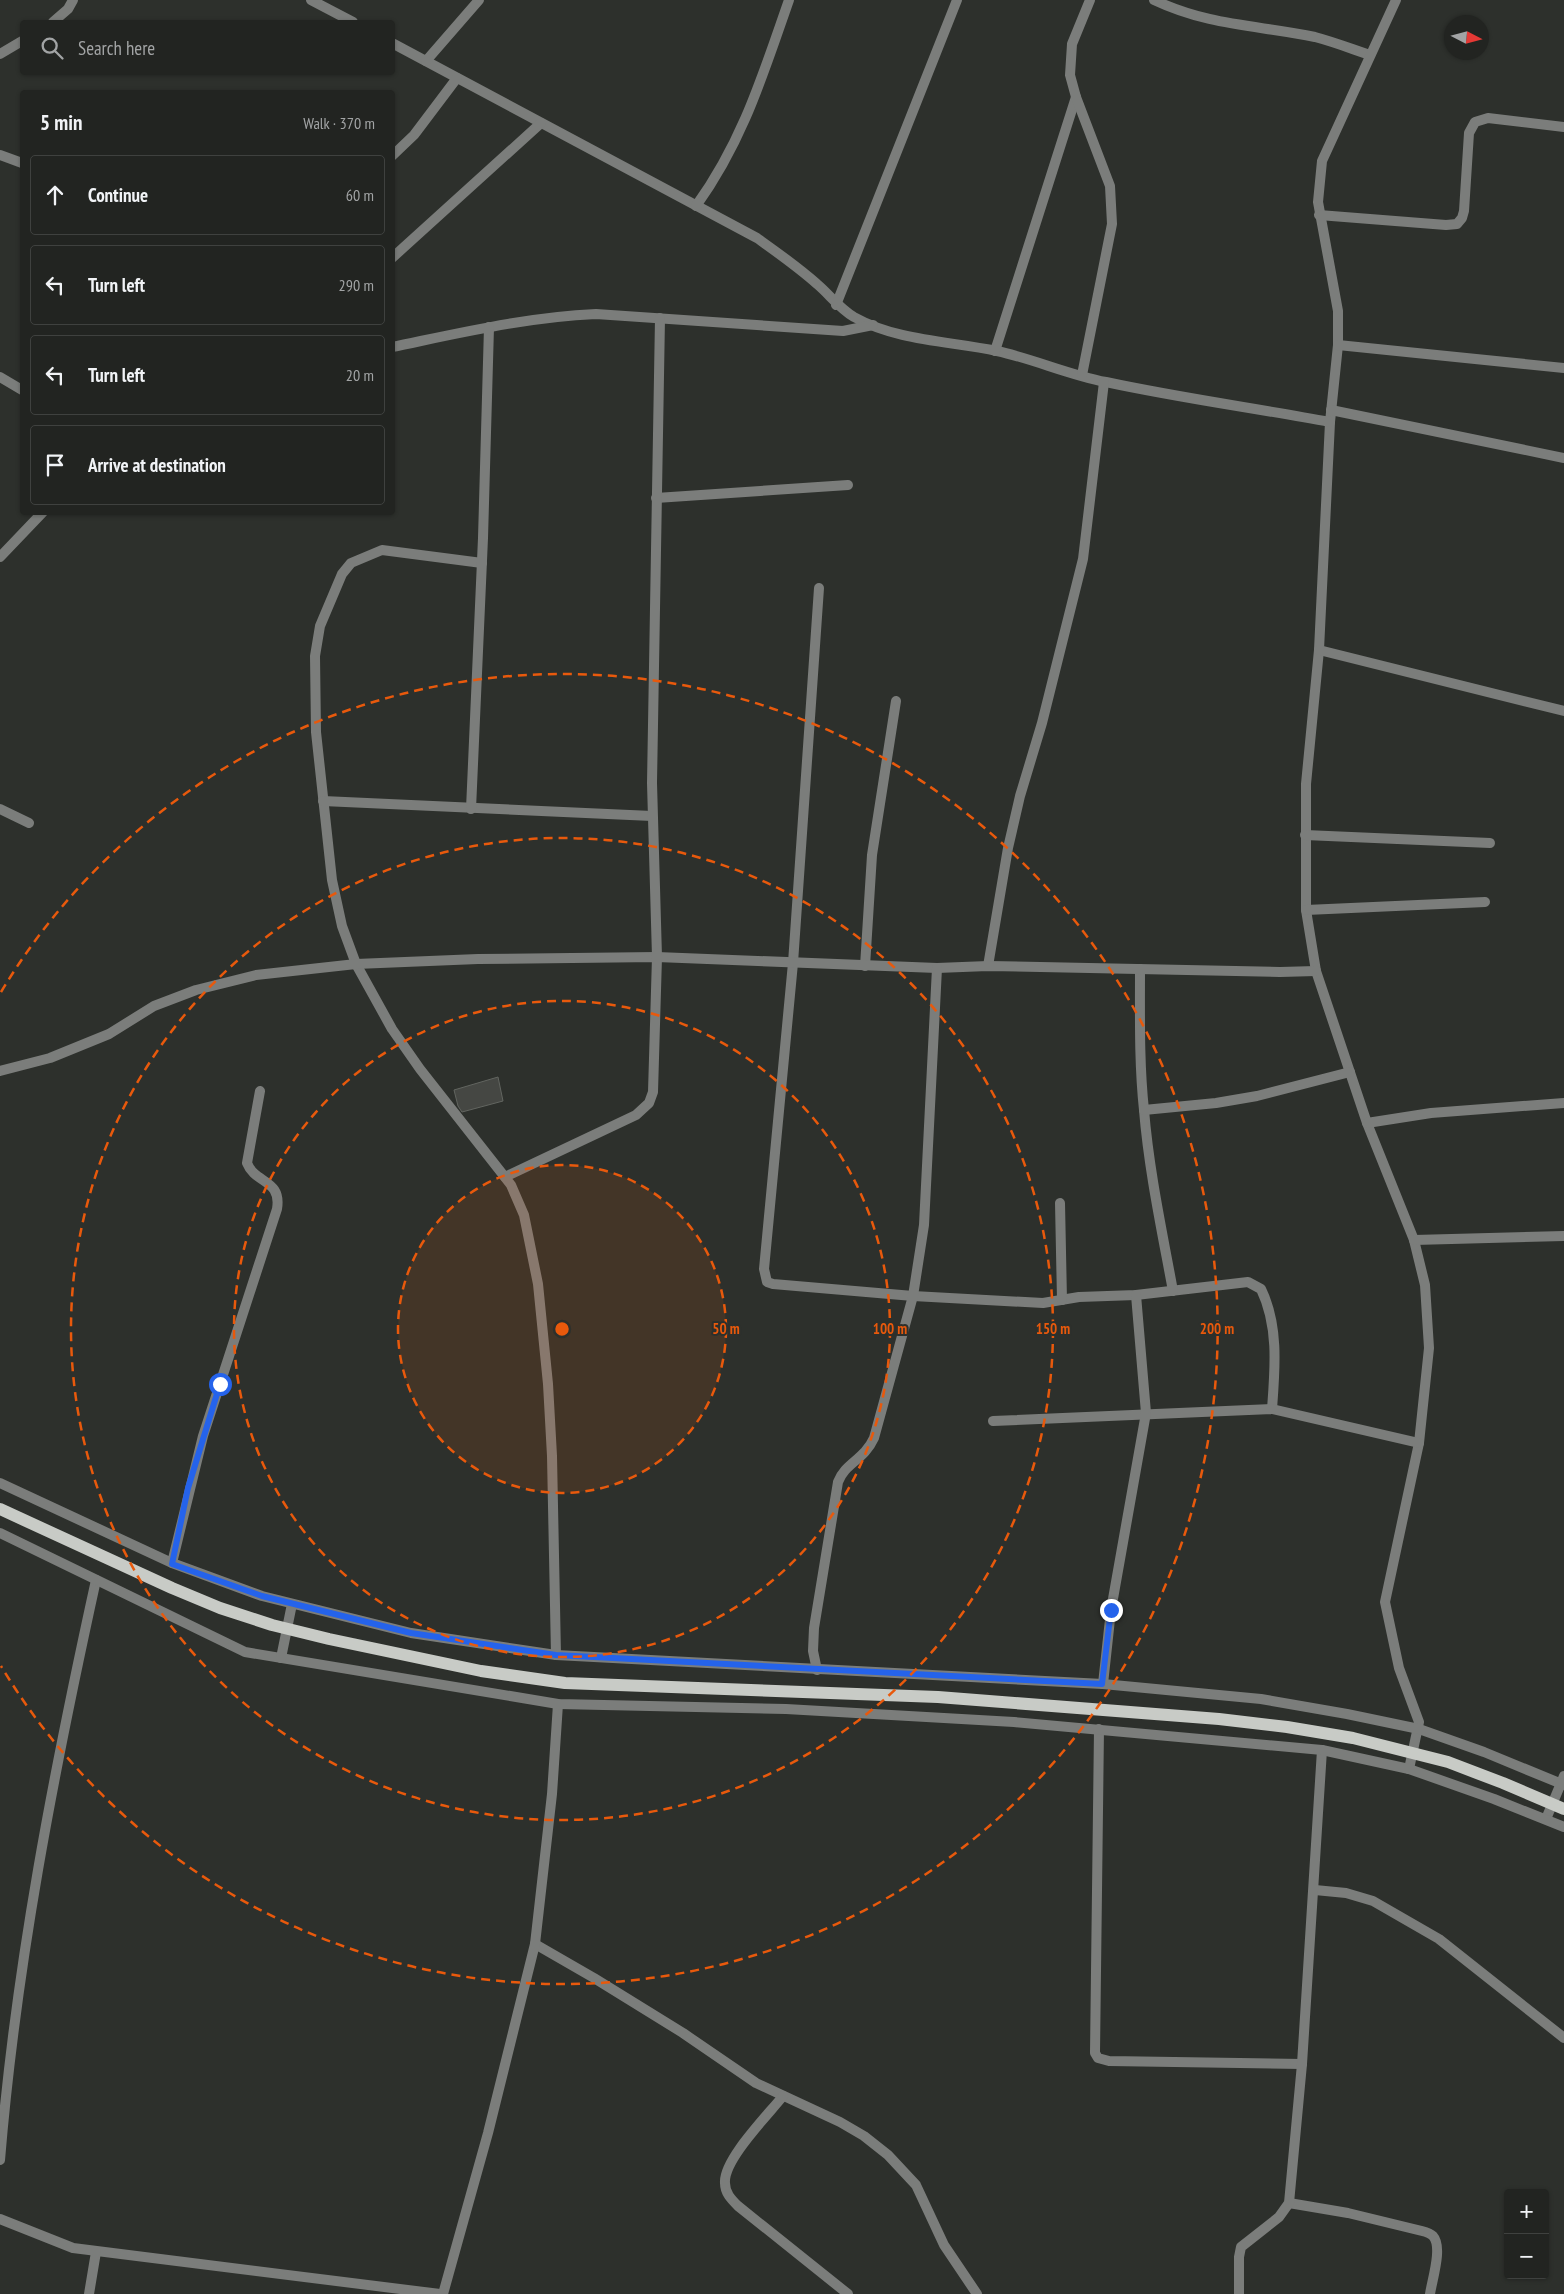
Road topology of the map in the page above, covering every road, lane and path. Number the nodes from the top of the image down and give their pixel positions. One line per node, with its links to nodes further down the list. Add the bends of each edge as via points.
1 (73, 0): 9 (street)
2 (312, 0): 10 (street)
3 (479, 0): 15 (street)
4 (790, 0): 23 (street, via 735,144)
5 (957, 0): 26 (street)
6 (1090, 0): 17 (street, via 1072,44 1070,75)
7 (1154, 0): 14 (street, via 1191,16 1315,37)
8 (1396, 0): 14 (street)
9 (55, 20)
10 (349, 20)
11 (20, 42): 13 (street)
12 (395, 46): 15 (street)
13 (0, 54)
14 (1370, 55): 24 (street, via 1322,161)
15 (426, 62): 16 (street)
16 (457, 78): 18 (street); 20 (street, via 414,135)
17 (1076, 96): 32 (street); 34 (street, via 1110,186 1112,208 1107,254)
18 (541, 123): 23 (street); 25 (street)
19 (1564, 127): 24 (street, via 1488,118 1475,122 1469,133 1464,211 1457,224)
20 (395, 153)
21 (0, 155): 22 (street)
22 (20, 162)
23 (696, 206): 26 (street, via 757,238 787,259)
24 (1319, 215): 31 (street, via 1336,303)
25 (395, 255)
26 (836, 304): 28 (street)
27 (660, 318): 28 (street, via 843,331); 29 (street, via 596,314 556,316); 42 (street)
28 (873, 325): 32 (street, via 945,344)
29 (489, 327): 30 (street); 45 (street)
30 (395, 345)
31 (1338, 345): 33 (street); 38 (street)
32 (995, 351): 34 (street)
33 (1564, 368)
34 (1082, 375): 36 (street)
35 (0, 377): 37 (street)
36 (1104, 382): 39 (street); 63 (street, via 1083,560 1020,796)
37 (20, 389)
38 (1331, 410): 39 (street); 40 (street)
39 (1330, 422): 47 (street)
40 (1564, 458)
41 (848, 485): 42 (street)
42 (656, 498): 53 (street)
43 (40, 515): 44 (street)
44 (0, 557)
45 (482, 563): 50 (street, via 382,550 351,563 342,574 320,626 315,656 316,732); 52 (street)
46 (819, 588): 60 (street)
47 (1319, 650): 49 (street); 55 (street, via 1306,784)
48 (896, 701): 62 (street, via 872,855)
49 (1564, 711)
50 (323, 801): 52 (street); 61 (street, via 336,903)
51 (0, 809): 54 (street)
52 (471, 809): 53 (street)
53 (652, 816): 59 (street)
54 (29, 822)
55 (1305, 835): 56 (street); 58 (street)
56 (1490, 843)
57 (1485, 902): 58 (street)
58 (1306, 910): 66 (street)
59 (657, 957): 60 (street); 61 (street); 73 (street, via 655,1077 649,1103 636,1115)
60 (793, 963): 62 (street); 79 (street, via 765,1277 773,1284)
61 (356, 964): 67 (street, via 256,975 196,990 154,1006 109,1034 50,1058); 73 (street, via 392,1030)
62 (865, 966): 64 (street)
63 (988, 966): 64 (street); 65 (street)
64 (937, 968): 79 (street, via 924,1225)
65 (1140, 969): 66 (street); 71 (street)
66 (1316, 970): 68 (street)
67 (0, 1072)
68 (1350, 1072): 71 (street, via 1257,1096); 72 (street)
69 (260, 1092): 88 (street, via 247,1163 274,1188 278,1197 277,1209 203,1436)
70 (1564, 1103): 72 (street, via 1431,1113)
71 (1144, 1110): 77 (street)
72 (1367, 1123): 76 (street)
73 (505, 1177): 91 (street, via 518,1199 528,1232 542,1331 552,1456)
74 (1060, 1203): 80 (street)
75 (1564, 1236): 76 (street)
76 (1414, 1240): 84 (street, via 1429,1318)
77 (1173, 1291): 78 (street); 81 (street, via 1241,1281 1256,1284 1261,1289 1267,1300 1274,1341)
78 (1136, 1295): 80 (street); 82 (street)
79 (913, 1296): 80 (street, via 1043,1303); 93 (street, via 874,1438 865,1454 844,1470 838,1482 813,1634)
80 (1062, 1300)
81 (1272, 1409): 82 (street); 84 (street)
82 (1146, 1414): 83 (street); 94 (street, via 1111,1610)
83 (993, 1421)
84 (1419, 1443): 97 (street, via 1386,1602 1399,1668)
85 (0, 1483): 88 (street)
86 (0, 1509): 101 (main road, bridge, via 220,1608 329,1639 480,1671 565,1683 938,1697 1287,1727 1353,1738 1448,1762)
87 (0, 1533): 89 (street)
88 (172, 1564): 90 (street)
89 (96, 1580): 92 (street, via 245,1652); 109 (street, via 74,1679 31,1914 8,2069)
90 (292, 1604): 91 (street, via 411,1633); 92 (street)
91 (556, 1655): 93 (street)
92 (281, 1658): 95 (street)
93 (817, 1670): 94 (street)
94 (1102, 1684): 97 (street, via 1262,1699)
95 (558, 1704): 96 (street, via 786,1709); 105 (street, via 552,1794)
96 (1099, 1729): 98 (street); 107 (street, via 1095,2053 1098,2058 1108,2061)
97 (1419, 1729): 99 (street); 100 (street)
98 (1322, 1750): 99 (street); 104 (street)
99 (1409, 1769): 102 (street)
100 (1563, 1782): 102 (street)
101 (1564, 1809)
102 (1546, 1819): 103 (street)
103 (1564, 1827)
104 (1315, 1890): 106 (street, via 1346,1893 1373,1902 1440,1939); 107 (street)
105 (535, 1944): 108 (street, via 683,2033 742,2074); 114 (street, via 488,2133)
106 (1564, 2038)
107 (1302, 2064): 110 (street)
108 (784, 2096): 115 (street, via 730,2162 725,2176 726,2191 738,2206); 116 (street, via 840,2122 888,2155 916,2185 944,2245)
109 (0, 2160)
110 (1289, 2203): 117 (street, via 1279,2218 1242,2247); 118 (street, via 1348,2213 1432,2235 1438,2253)
111 (0, 2219): 112 (street, via 54,2242)
112 (96, 2252): 113 (street); 114 (street)
113 (89, 2294)
114 (441, 2294)
115 (848, 2294)
116 (977, 2294)
117 (1239, 2294)
118 (1430, 2294)

